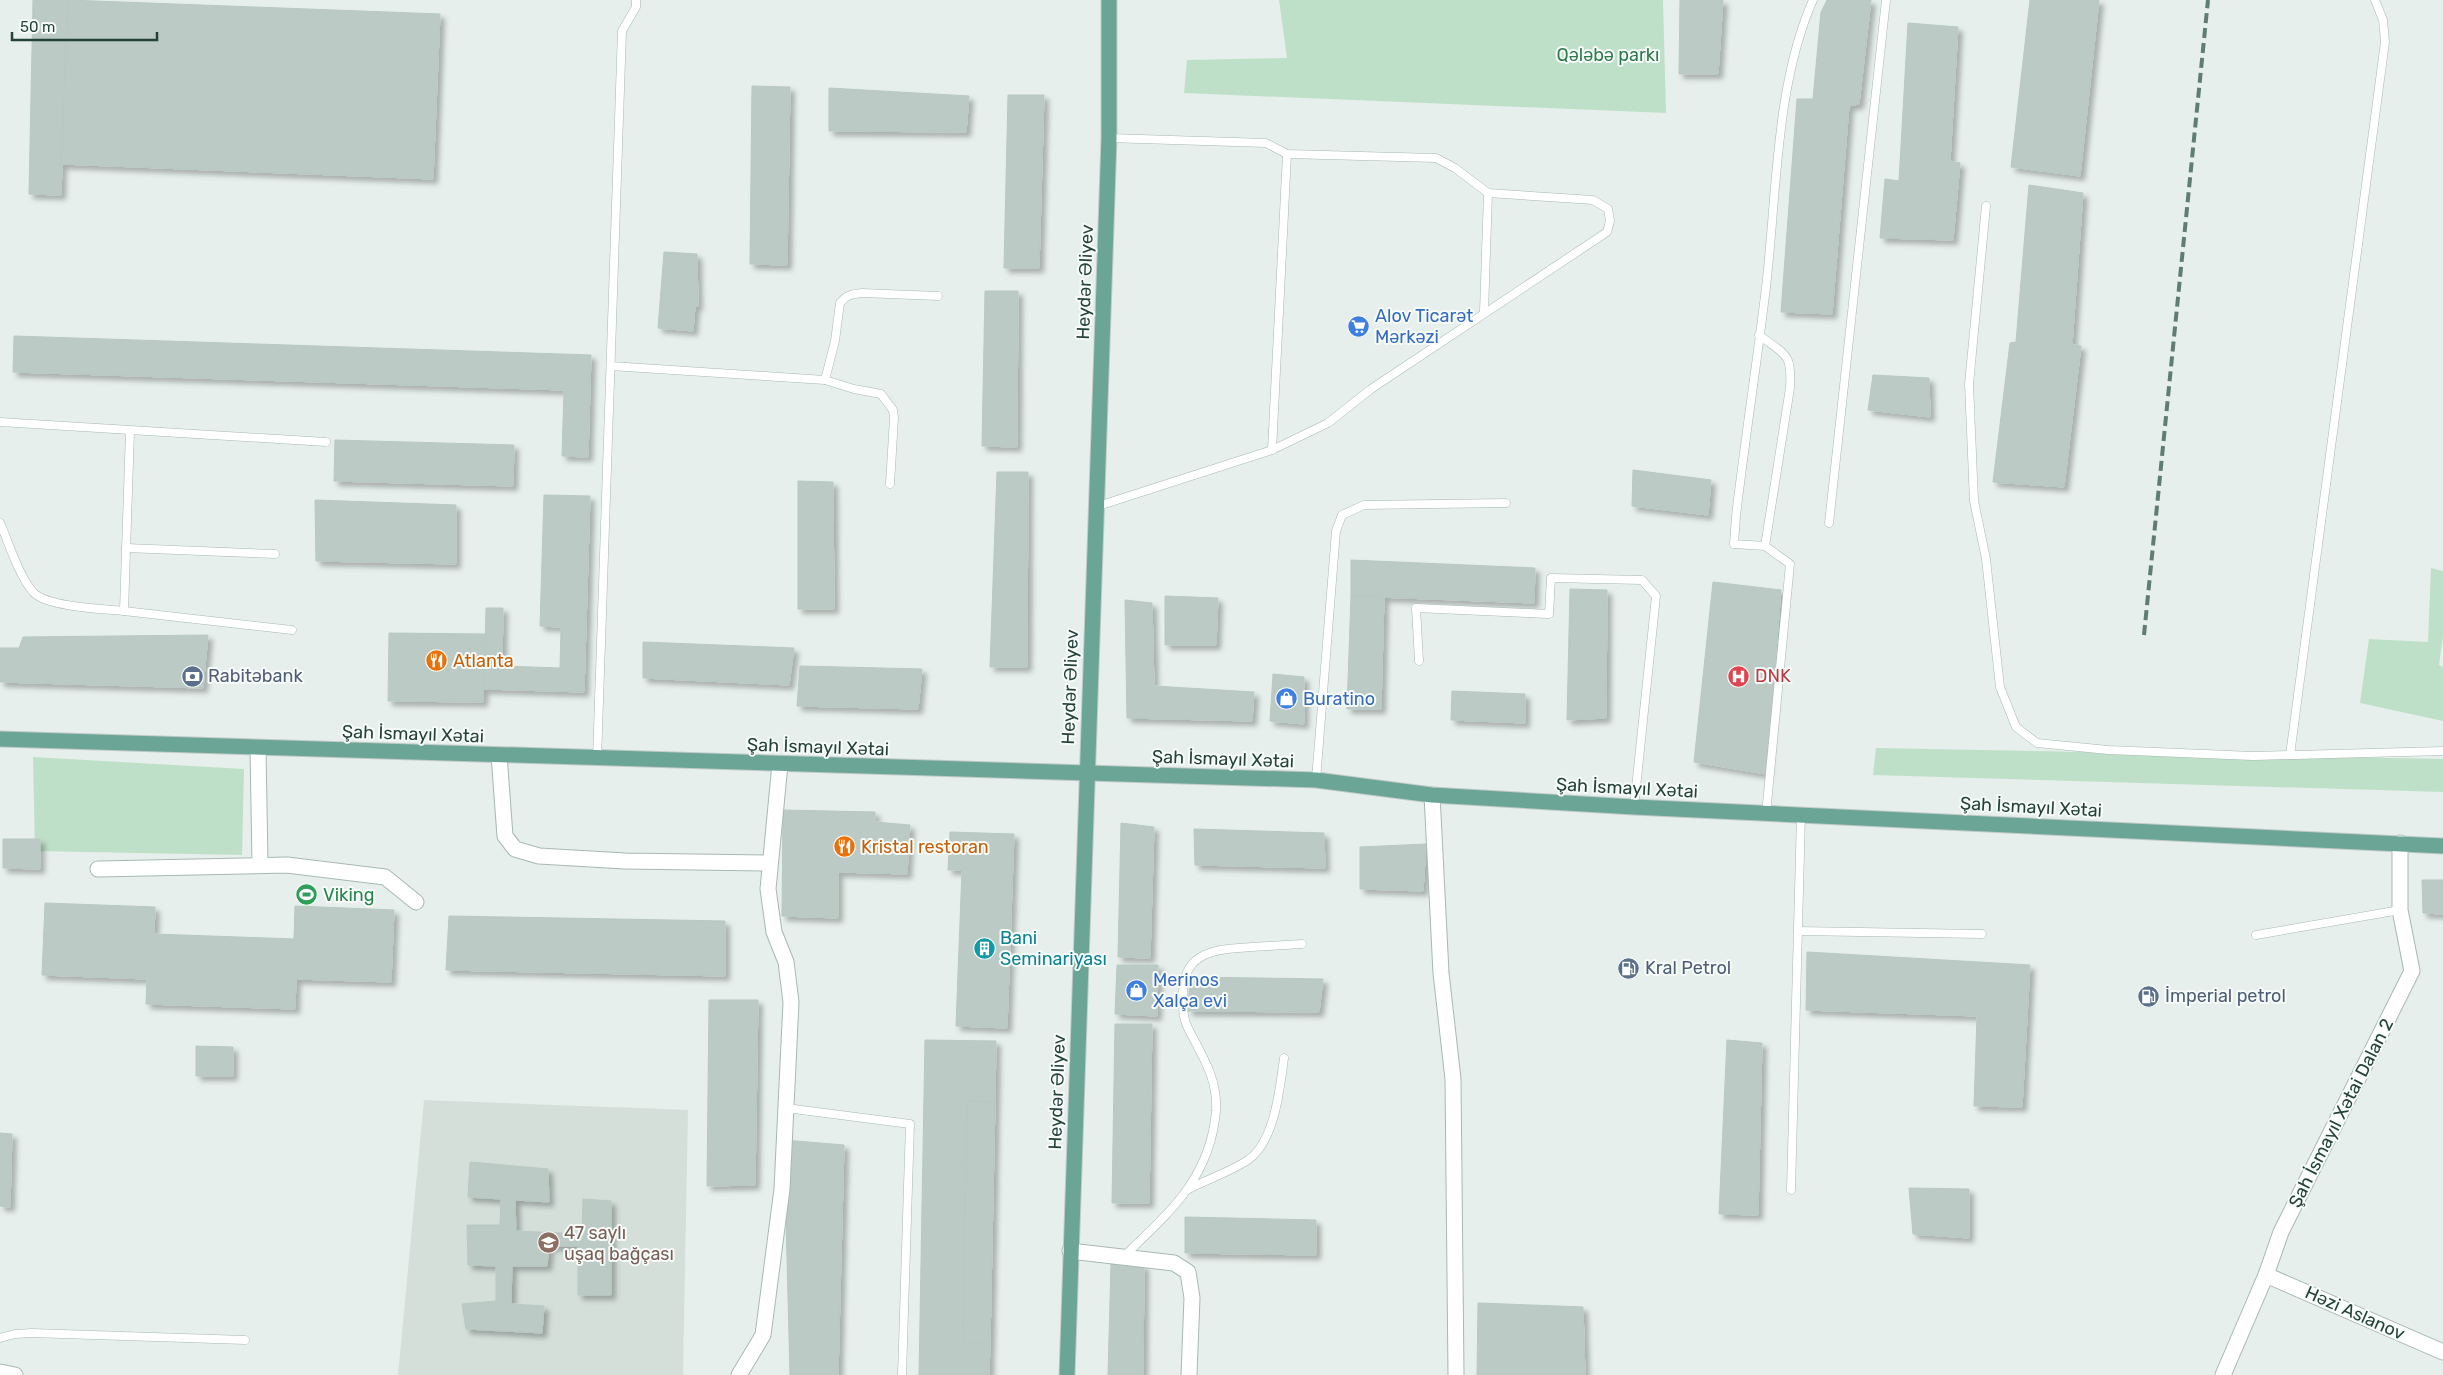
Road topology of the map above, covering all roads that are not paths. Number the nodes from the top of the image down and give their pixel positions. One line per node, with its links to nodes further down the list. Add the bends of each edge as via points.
1 (636, 0): 13 (lane, via 636,7 622,31)
2 (1110, 0): 6 (main road, Heydər Əliyev)
3 (1813, 0): 12 (lane, via 1803,24 1782,119)
4 (1886, 0): 23 (lane)
5 (2375, 0): 34 (lane, via 2383,20 2385,42)
6 (1109, 138): 7 (lane, via 1266,143); 21 (main road, Heydər Əliyev)
7 (1287, 154): 8 (lane, via 1436,158); 18 (lane)
8 (1488, 193): 11 (lane); 11 (lane, via 1593,200 1608,210 1610,221 1607,232)
9 (1986, 206): 34 (lane, via 1970,384 1974,501 1986,559 2000,687 2016,726 2037,743 2099,749)
10 (938, 296): 14 (lane, via 862,293 844,298 840,303 835,342)
11 (1484, 312): 18 (lane, via 1371,389 1328,423)
12 (1759, 335): 24 (lane, via 1788,357 1791,366); 24 (lane, via 1734,544)
13 (611, 366): 14 (lane); 35 (lane)
14 (825, 380): 19 (lane, via 881,394 890,403 894,418)
15 (0, 422): 16 (lane)
16 (130, 431): 17 (lane); 25 (lane)
17 (326, 442)
18 (1272, 450): 21 (lane)
19 (890, 484)
20 (1506, 503): 38 (lane, via 1364,505 1342,514 1336,531)
21 (1095, 507): 37 (main road, Heydər Əliyev)
22 (0, 523): 27 (lane, via 35,594 56,603)
23 (1829, 523)
24 (1765, 546): 41 (lane, via 1790,564)
25 (126, 548): 26 (lane); 27 (lane)
26 (275, 554)
27 (124, 611): 28 (lane)
28 (292, 630)
29 (1419, 661): 40 (lane, via 1416,608 1550,614 1551,578 1642,580 1656,596)
30 (0, 739): 31 (main road, Şah İsmayıl Xətai)
31 (258, 748): 33 (main road, Şah İsmayıl Xətai); 46 (street)
32 (2443, 751): 34 (lane)
33 (499, 755): 35 (main road, Şah İsmayıl Xətai); 45 (street, via 506,836 515,849 539,856 624,861)
34 (2290, 755)
35 (597, 759): 36 (main road, Şah İsmayıl Xətai)
36 (780, 764): 37 (main road, Şah İsmayıl Xətai); 45 (street)
37 (1086, 774): 38 (main road, Şah İsmayıl Xətai); 58 (main road, Heydər Əliyev)
38 (1316, 780): 39 (main road, Şah İsmayıl Xətai)
39 (1432, 795): 40 (main road, Şah İsmayıl Xətai); 70 (street, via 1441,972 1453,1079)
40 (1634, 808): 41 (main road, Şah İsmayıl Xətai)
41 (1766, 814): 42 (main road, Şah İsmayıl Xətai)
42 (1801, 816): 43 (main road, Şah İsmayıl Xətai); 50 (lane)
43 (2400, 843): 44 (main road, Şah İsmayıl Xətai); 49 (street, Şah İsmayıl Xətai Dalan 2)
44 (2443, 846)
45 (769, 863): 55 (street, via 768,889 774,932 786,962 791,1002)
46 (260, 865): 47 (street); 48 (street, via 287,865 385,878)
47 (98, 870)
48 (416, 902)
49 (2400, 910): 52 (lane); 60 (street, Şah İsmayıl Xətai Dalan 2, via 2412,971 2281,1232)
50 (1798, 931): 51 (lane); 57 (lane)
51 (1982, 934)
52 (2256, 935)
53 (1302, 944): 56 (lane, via 1218,949 1204,954 1187,972 1183,992 1186,1024 1210,1068 1216,1111 1200,1172)
54 (1284, 1058): 56 (lane, via 1279,1102 1265,1138 1249,1159)
55 (786, 1108): 66 (street, via 782,1189 763,1335); 67 (lane, via 910,1124)
56 (1189, 1189): 59 (lane)
57 (1792, 1190)
58 (1070, 1251): 59 (street); 68 (main road, Heydər Əliyev)
59 (1123, 1257): 69 (street, via 1174,1263 1188,1272 1192,1298)
60 (2266, 1275): 63 (street, Həzi Aslanov); 71 (street, Şah İsmayıl Xətai Dalan 2)
61 (0, 1338): 62 (lane, via 32,1333)
62 (245, 1340)
63 (2443, 1352)
64 (0, 1372): 65 (street)
65 (15, 1375)
66 (739, 1375)
67 (902, 1375)
68 (1066, 1375)
69 (1190, 1375)
70 (1456, 1375)
71 (2223, 1375)

